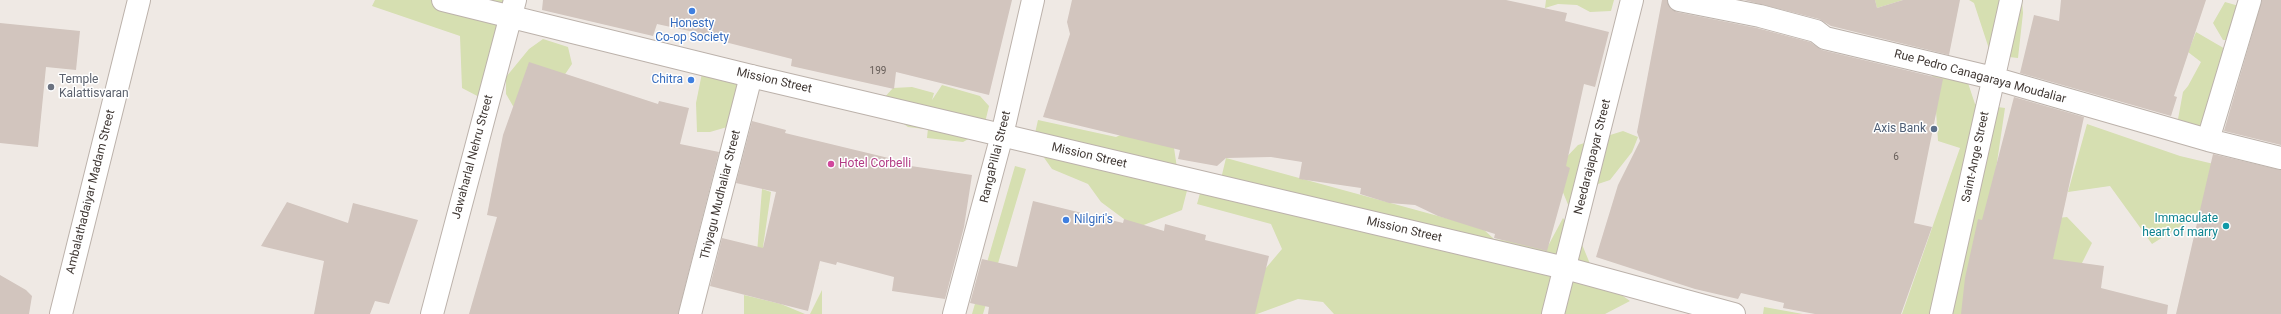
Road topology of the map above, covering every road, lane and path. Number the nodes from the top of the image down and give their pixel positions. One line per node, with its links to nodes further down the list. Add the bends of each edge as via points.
1 (139, 0): 15 (street, Ambalathadaiyar Madam Street)
2 (443, 0): 8 (street, Mission Street)
3 (1033, 0): 11 (street, RangaPillai Street)
4 (1632, 0): 14 (street, Needarajapayar Street)
5 (1679, 0): 10 (street, Rue Pedro Canagaraya Moudaliar, via 1760,16 1816,31 1825,38)
6 (2011, 0): 10 (street, Saint-Ange Street)
7 (2250, 0): 12 (street)
8 (513, 8): 9 (street, Mission Street); 16 (street, Jawaharlal Nehru Street)
9 (751, 76): 11 (street, Mission Street); 17 (street, Thiyagu Mudhaliar Street)
10 (1993, 78): 12 (street, Rue Pedro Canagaraya Moudaliar); 21 (street, Saint-Ange Street)
11 (1002, 135): 14 (street, Mission Street); 18 (street, RangaPillai Street)
12 (2208, 140): 13 (street, Rue Pedro Canagaraya Moudaliar)
13 (2281, 158)
14 (1565, 268): 19 (street, Needarajapayar Street); 20 (street, Mission Street)
15 (61, 314)
16 (432, 314)
17 (690, 314)
18 (954, 314)
19 (1553, 314)
20 (1734, 314)
21 (1941, 314)

